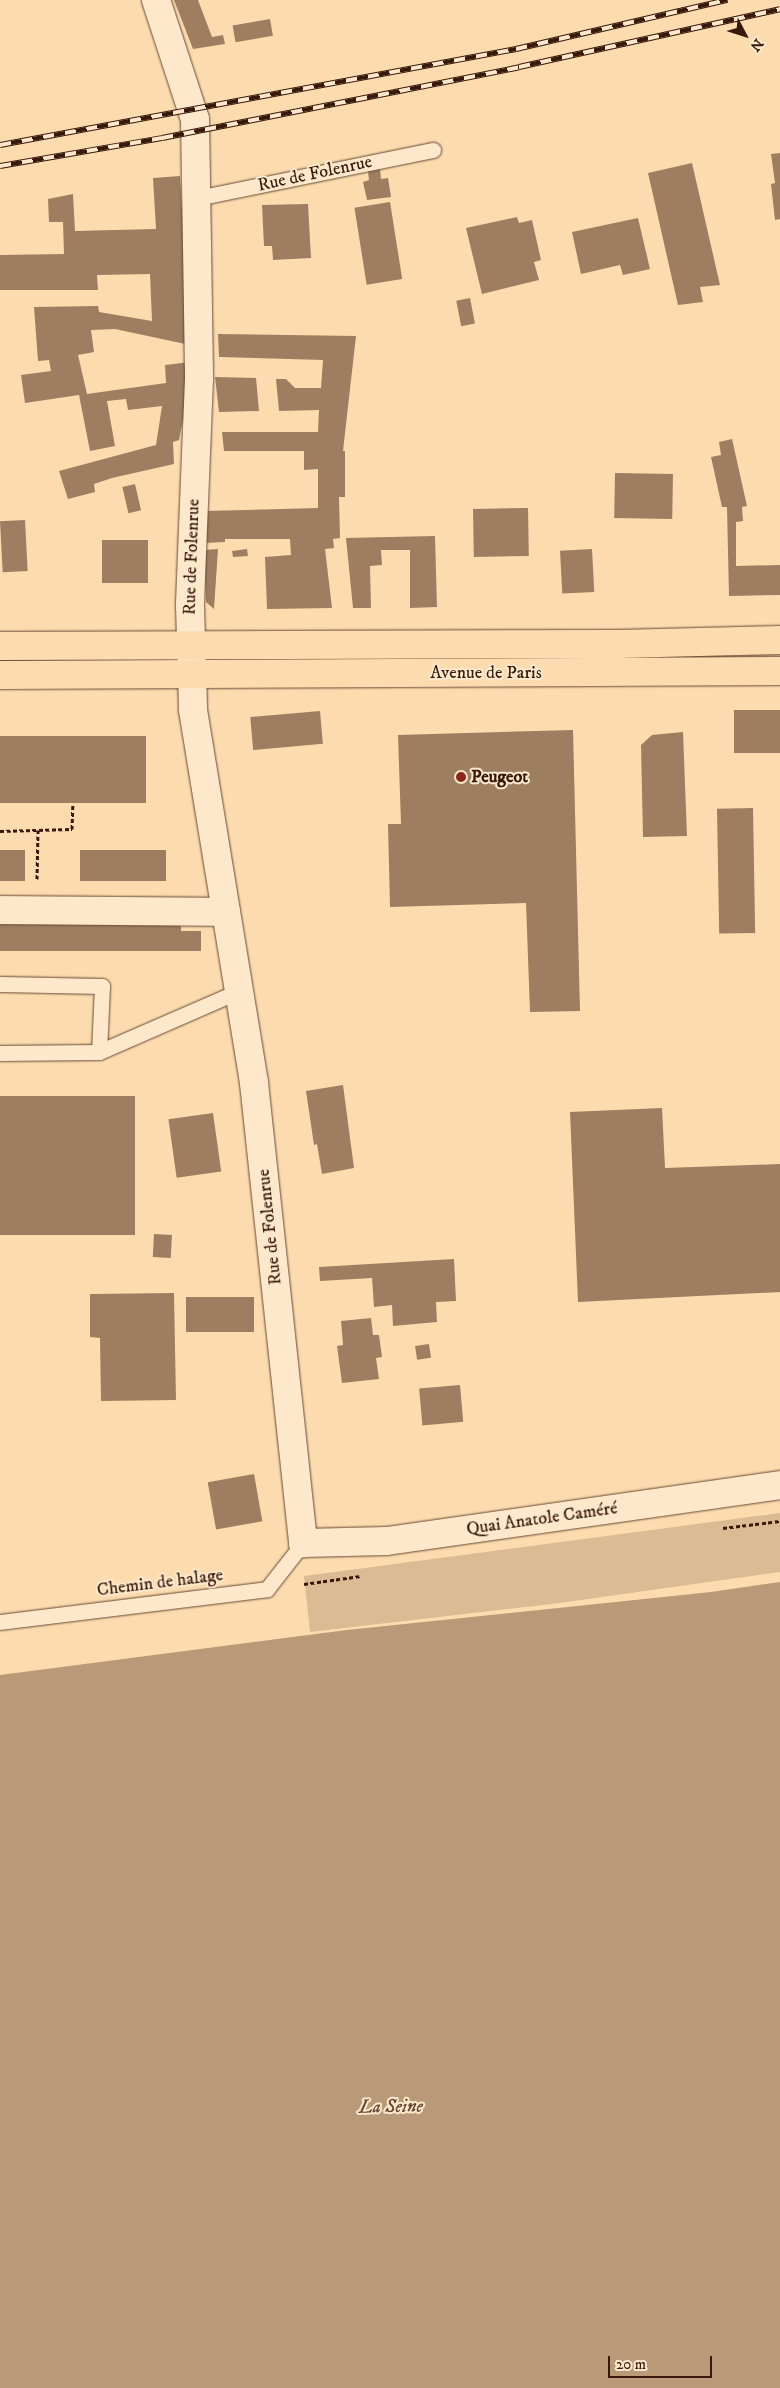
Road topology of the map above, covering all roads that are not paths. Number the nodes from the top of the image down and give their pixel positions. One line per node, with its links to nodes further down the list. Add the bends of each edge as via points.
1 (156, 0): 3 (street, Rue de Folenrue, via 195,119)
2 (433, 150): 3 (lane, Rue de Folenrue)
3 (196, 198): 6 (street, Rue de Folenrue, via 199,379 190,606)
4 (780, 640): 6 (main road, Avenue de Paris)
5 (0, 646): 6 (main road, Avenue de Paris)
6 (193, 646): 9 (street, Rue de Folenrue)
7 (780, 671): 9 (main road, Avenue de Paris)
8 (0, 675): 9 (main road, Avenue de Paris)
9 (192, 675): 11 (street, Rue de Folenrue, via 193,710)
10 (0, 910): 11 (street)
11 (226, 912): 13 (street, Rue de Folenrue)
12 (0, 984): 14 (lane, via 102,986)
13 (239, 991): 14 (lane); 17 (street, Rue de Folenrue, via 254,1083)
14 (99, 1052): 15 (lane)
15 (0, 1053)
16 (780, 1485): 17 (street, Quai Anatole Caméré, via 387,1541)
17 (303, 1543): 18 (lane, Chemin de halage, via 267,1589)
18 (0, 1622)

